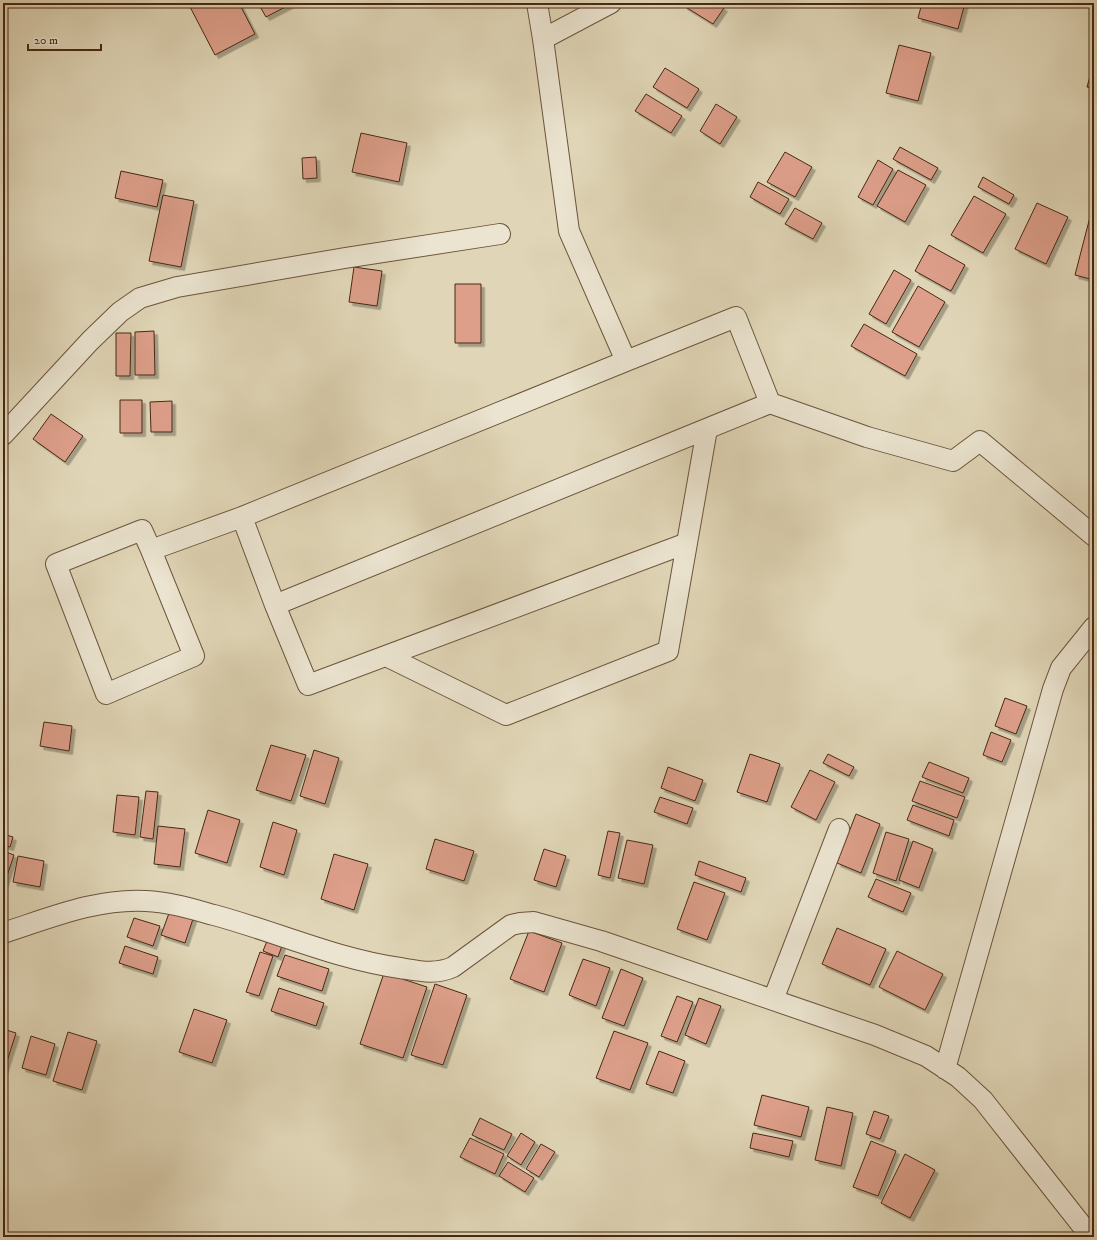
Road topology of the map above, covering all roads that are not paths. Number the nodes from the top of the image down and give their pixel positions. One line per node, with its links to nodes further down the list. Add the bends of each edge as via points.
1 (537, 3): 3 (street)
2 (611, 3): 3 (street)
3 (543, 39): 5 (street, via 569,231)
4 (500, 234): 8 (street, via 184,286 140,298 120,312 90,341)
5 (626, 361): 6 (street, via 736,316); 9 (street)
6 (770, 403): 7 (street); 10 (street, via 867,438 953,461 980,441)
7 (707, 429): 11 (street); 13 (street)
8 (3, 435)
9 (242, 517): 12 (street); 13 (street)
10 (1094, 536)
11 (687, 543): 16 (street); 16 (street, via 668,651 506,715)
12 (151, 550): 12 (street, via 142,530 56,564 106,694 194,656)
13 (275, 605): 16 (street, via 308,685)
14 (1094, 627): 15 (street)
15 (1087, 645): 20 (street, via 1061,668 1053,689)
16 (386, 656)
17 (838, 829): 19 (street)
18 (3, 933): 19 (street, via 114,900 147,901 184,907 238,922 369,964 428,973 443,972 453,967 512,925 534,922 601,941)
19 (773, 1000): 20 (street, via 875,1035 926,1056)
20 (945, 1069): 21 (street, via 958,1077 983,1100)
21 (1091, 1237)

